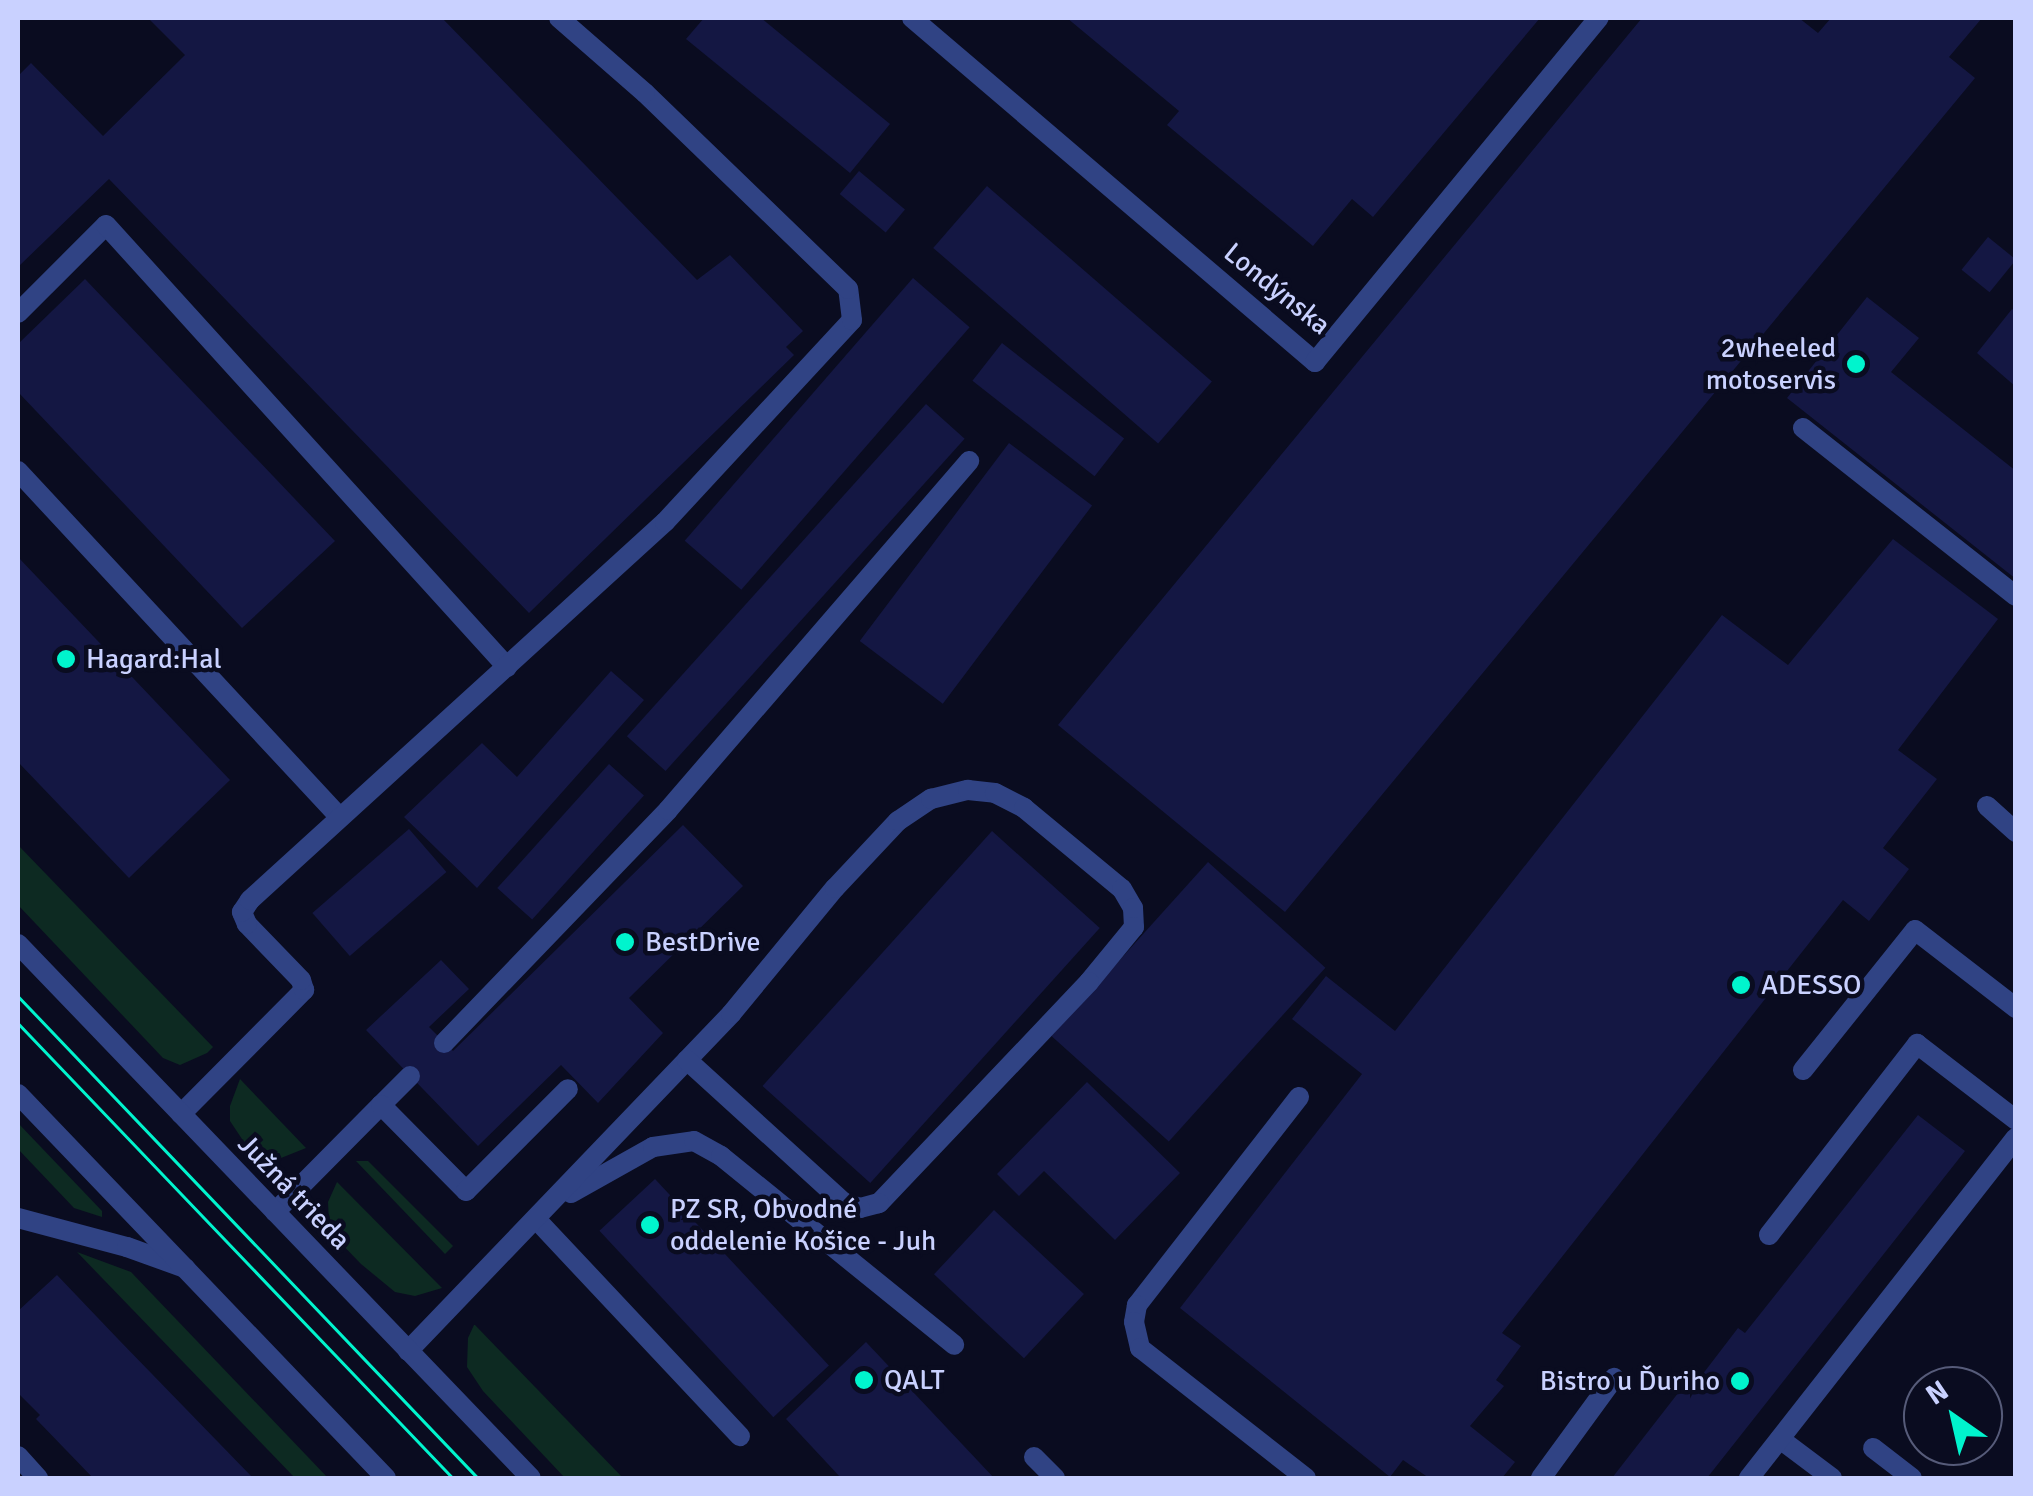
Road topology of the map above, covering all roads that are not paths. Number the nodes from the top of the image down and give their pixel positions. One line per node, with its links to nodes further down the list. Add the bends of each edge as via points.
1 (560, 18): 9 (street, via 848,289 852,320 665,522)
2 (912, 18): 3 (street, Londýnska, via 1315,362)
3 (1599, 18)
4 (18, 314): 9 (street, via 106,225)
5 (1803, 428): 8 (street)
6 (970, 461): 15 (street, via 668,810)
7 (18, 471): 11 (street)
8 (2016, 596)
9 (507, 668): 11 (street)
10 (1987, 806): 12 (street)
11 (340, 816): 23 (street, via 242,912 304,990)
12 (2016, 832)
13 (18, 944): 23 (street, Južná trieda)
14 (2016, 1008): 17 (street, via 1915,930)
15 (444, 1043)
16 (688, 1060): 16 (street, via 835,888 898,822 930,799 968,790 1024,808 1122,889 1133,908 1134,927 1089,982 878,1204 842,1202); 26 (street)
17 (1803, 1070)
18 (410, 1076): 22 (street)
19 (568, 1089): 22 (street, via 466,1191)
20 (18, 1094): 31 (street)
21 (1299, 1097): 44 (street, via 1137,1306 1134,1322 1140,1348)
22 (381, 1105): 27 (street)
23 (182, 1114): 27 (street, Južná trieda)
24 (2016, 1120): 30 (street, via 1918,1044)
25 (2016, 1138): 36 (street)
26 (551, 1204): 29 (street); 32 (street, via 653,1147 694,1140)
27 (275, 1212): 33 (street, Južná trieda)
28 (18, 1218): 31 (street)
29 (536, 1219): 33 (street); 35 (street)
30 (1769, 1235)
31 (184, 1268): 41 (street)
32 (954, 1346)
33 (408, 1351): 42 (street, Južná trieda)
34 (1614, 1378): 45 (street)
35 (740, 1436)
36 (1780, 1439): 46 (street); 47 (street)
37 (1873, 1448): 48 (street)
38 (18, 1456): 40 (street)
39 (1034, 1457): 43 (street)
40 (38, 1478)
41 (386, 1478)
42 (532, 1478)
43 (1055, 1478)
44 (1306, 1478)
45 (1541, 1478)
46 (1749, 1478)
47 (1832, 1478)
48 (1912, 1478)

